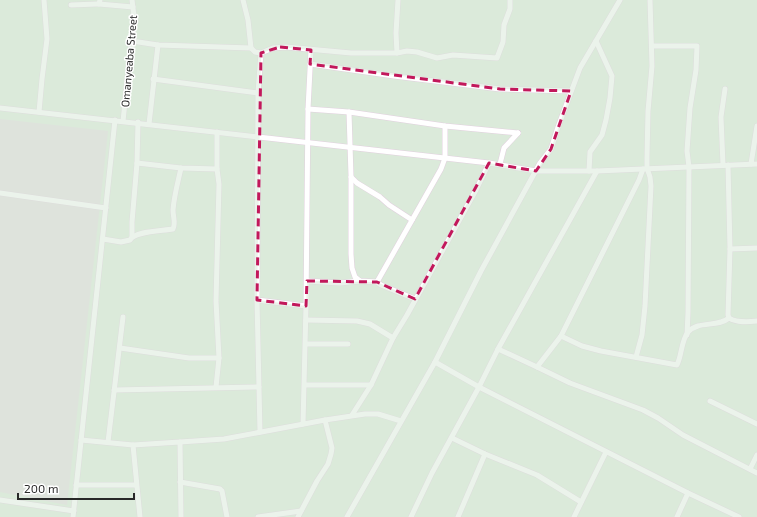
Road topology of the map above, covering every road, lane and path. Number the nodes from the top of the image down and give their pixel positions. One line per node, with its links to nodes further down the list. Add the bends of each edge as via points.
1 (44, 0): 26 (street, via 47,39)
2 (132, 0): 10 (street, Omanyeaba Street)
3 (243, 0): 15 (street)
4 (398, 0): 18 (street)
5 (510, 0): 18 (street, via 503,42 497,58 453,55 437,58 417,52)
6 (620, 0): 12 (street)
7 (650, 0): 14 (street)
8 (100, 2): 9 (street); 10 (street)
9 (71, 4)
10 (133, 7): 11 (street, Omanyeaba Street)
11 (132, 41): 13 (street); 29 (street, Omanyeaba Street)
12 (596, 41): 22 (street, via 580,68); 49 (street, via 612,76 602,135 590,152)
13 (158, 45): 15 (street); 20 (street)
14 (652, 46): 44 (street, via 697,46 686,151); 46 (street)
15 (251, 48): 17 (street, via 254,52)
16 (311, 50): 17 (street, via 280,47); 18 (street); 19 (street)
17 (261, 53): 23 (street)
18 (396, 53)
19 (310, 64): 22 (street, via 500,89); 25 (street)
20 (153, 80): 23 (street); 31 (street)
21 (725, 89): 43 (street, via 721,117)
22 (571, 91): 50 (street, via 551,149)
23 (258, 93): 35 (street)
24 (0, 108): 26 (street)
25 (308, 109): 27 (street); 36 (street)
26 (39, 112): 28 (street)
27 (349, 112): 32 (street); 37 (street)
28 (115, 120): 29 (street); 53 (street)
29 (124, 121): 30 (street)
30 (138, 122): 31 (street); 39 (street)
31 (149, 124): 34 (street)
32 (445, 126): 38 (street); 41 (street, via 518,133 504,148)
33 (757, 126): 42 (street)
34 (217, 132): 35 (street); 47 (street)
35 (258, 136): 36 (street); 63 (street)
36 (308, 143): 37 (street); 59 (street)
37 (350, 148): 38 (street); 51 (street)
38 (445, 158): 40 (street); 54 (street)
39 (137, 163): 45 (street); 55 (street)
40 (489, 163): 41 (street); 62 (street)
41 (500, 164): 50 (street)
42 (754, 164): 43 (street)
43 (725, 165): 44 (street); 58 (street)
44 (689, 167): 46 (street); 69 (street)
45 (181, 168): 47 (street); 55 (street, via 173,211 173,230)
46 (645, 168): 48 (street); 70 (street); 76 (street, via 651,186 645,306 642,335)
47 (217, 169): 77 (street, via 219,184 216,301)
48 (598, 170): 49 (street); 75 (street)
49 (590, 171): 50 (street)
50 (536, 172): 78 (street, via 481,271)
51 (351, 176): 54 (street, via 357,183); 60 (street, via 351,254 354,274)
52 (0, 193): 53 (street)
53 (106, 208): 56 (street)
54 (412, 220): 61 (street)
55 (132, 236): 56 (street, via 130,240 122,242)
56 (103, 239): 94 (street)
57 (757, 248): 58 (street)
58 (730, 249): 66 (street)
59 (307, 281): 60 (street); 64 (street)
60 (360, 281): 61 (street)
61 (377, 282): 62 (street)
62 (415, 299): 71 (street)
63 (257, 300): 64 (street); 83 (street)
64 (306, 306): 67 (street)
65 (123, 317): 74 (street)
66 (729, 318): 68 (street); 69 (street, via 721,323 698,325)
67 (306, 320): 71 (street, via 357,321 370,324); 72 (street)
68 (757, 321)
69 (687, 335): 76 (street, via 677,365)
70 (561, 336): 76 (street, via 582,346); 79 (street)
71 (393, 338): 81 (street)
72 (306, 344): 73 (street); 80 (street)
73 (348, 344)
74 (120, 348): 77 (street, via 190,358); 85 (street)
75 (498, 349): 79 (street); 84 (street)
76 (636, 357)
77 (219, 358): 82 (street)
78 (435, 362): 84 (street); 89 (street)
79 (537, 367): 101 (street, via 570,383 643,410 683,435)
80 (305, 385): 81 (street); 90 (street)
81 (371, 385): 87 (street)
82 (216, 387): 83 (street); 85 (street)
83 (259, 387): 92 (street)
84 (479, 387): 93 (street); 98 (street)
85 (114, 390): 95 (street)
86 (710, 401): 91 (street)
87 (352, 415): 88 (street); 89 (street, via 378,414)
88 (325, 420): 90 (street); 110 (street, via 332,448 331,454 328,464)
89 (402, 421): 117 (street)
90 (303, 424): 92 (street)
91 (757, 424)
92 (260, 432): 96 (street, via 224,439)
93 (452, 438): 99 (street); 118 (street)
94 (81, 440): 95 (street); 104 (street)
95 (108, 442): 97 (street)
96 (180, 442): 97 (street); 103 (street)
97 (133, 445): 105 (street)
98 (606, 452): 106 (street); 108 (street)
99 (485, 454): 108 (street, via 537,475); 119 (street)
100 (757, 455): 101 (street)
101 (750, 470): 102 (street)
102 (757, 473)
103 (180, 482): 113 (street); 114 (street, via 220,489)
104 (76, 485): 105 (street); 109 (street)
105 (136, 485): 112 (street)
106 (688, 493): 121 (street); 122 (street)
107 (0, 500): 109 (street)
108 (582, 502): 120 (street)
109 (74, 511): 111 (street)
110 (301, 511): 115 (street); 116 (street)
111 (73, 517)
112 (140, 517)
113 (181, 517)
114 (227, 517)
115 (258, 517)
116 (298, 517)
117 (347, 517)
118 (411, 517)
119 (458, 517)
120 (574, 517)
121 (677, 517)
122 (739, 517)

